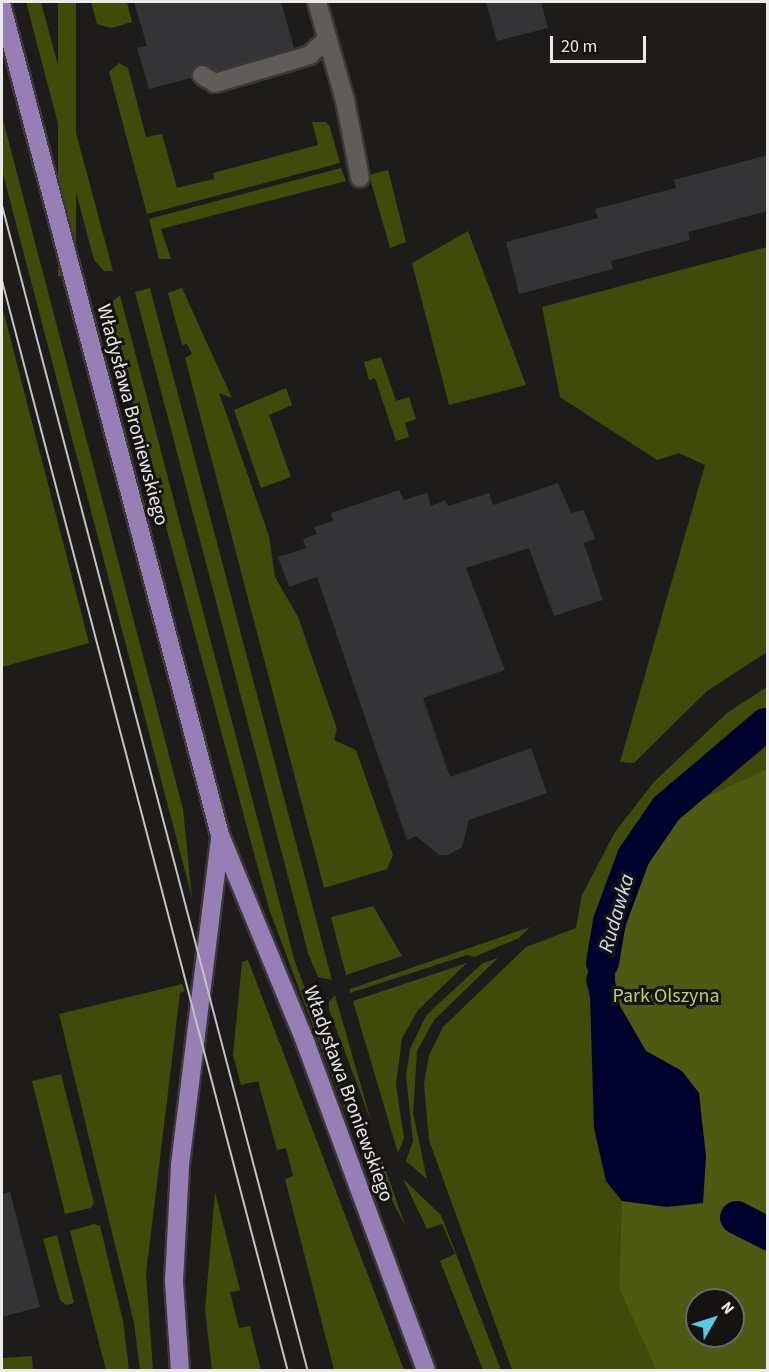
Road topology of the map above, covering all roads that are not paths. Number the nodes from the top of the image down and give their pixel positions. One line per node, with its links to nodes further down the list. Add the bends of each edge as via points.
1 (317, 2): 3 (lane)
2 (2, 7): 6 (main road, Władysława Broniewskiego)
3 (327, 39): 4 (lane, via 310,55 215,83); 5 (lane, via 345,100)
4 (202, 75)
5 (360, 178)
6 (220, 835): 7 (main road, Władysława Broniewskiego, via 180,1165 174,1281); 8 (main road, Władysława Broniewskiego, via 306,1044)
7 (180, 1371)
8 (426, 1371)

